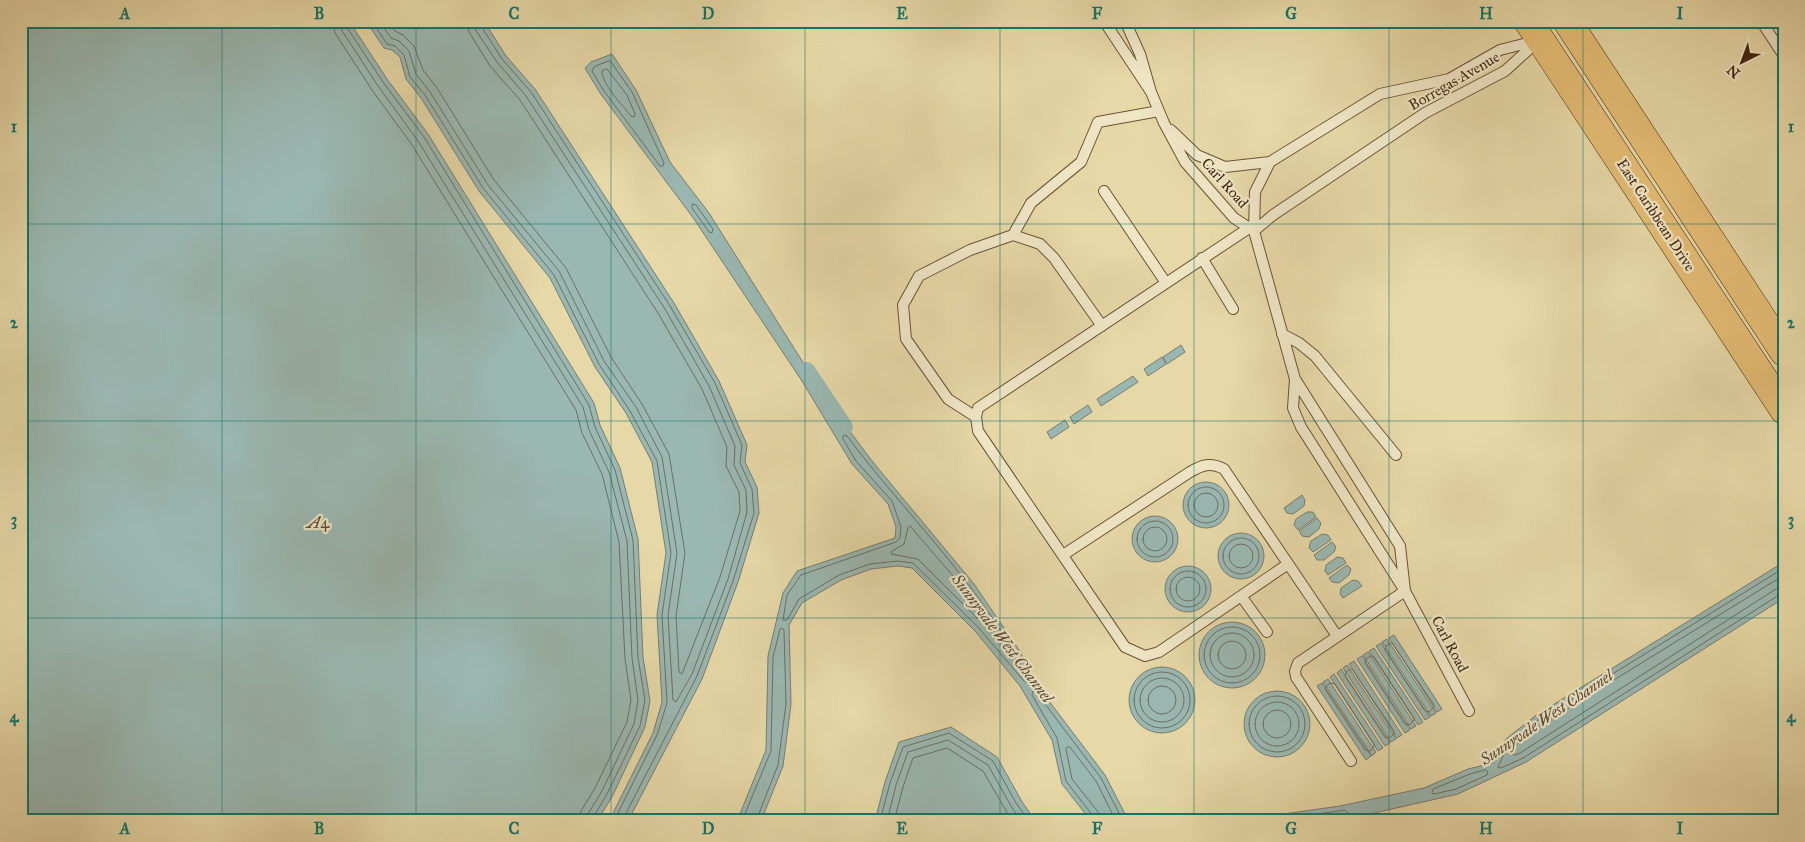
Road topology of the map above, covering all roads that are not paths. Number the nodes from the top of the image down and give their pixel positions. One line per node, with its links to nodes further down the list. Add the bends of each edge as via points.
1 (1104, 21): 7 (lane, Carl Road)
2 (1567, 21): 19 (main road)
3 (1761, 21): 6 (lane)
4 (1126, 22): 7 (lane, Carl Road)
5 (1534, 30): 10 (lane, Borregas Avenue, via 1449,79 1380,94); 12 (lane, Borregas Avenue, via 1505,71 1425,114); 21 (main road, East Caribbean Drive)
6 (1784, 56)
7 (1151, 92): 8 (lane, Carl Road)
8 (1159, 112): 9 (lane, Carl Road); 13 (lane, via 1098,122 1081,162 1031,203)
9 (1164, 123): 10 (lane, Borregas Avenue, via 1197,155 1225,167); 12 (lane, Carl Road, via 1185,162 1234,218)
10 (1270, 162): 12 (lane, via 1255,192)
11 (1104, 191): 15 (lane)
12 (1252, 229): 14 (lane, Borregas Avenue); 18 (lane, Carl Road)
13 (1013, 235): 17 (lane, via 1040,244 1054,258); 22 (lane, via 970,250 919,276 903,304 906,339 948,399)
14 (1202, 258): 15 (lane, Borregas Avenue); 16 (lane)
15 (1166, 282): 17 (lane, Borregas Avenue)
16 (1233, 309)
17 (1102, 326): 22 (lane, Borregas Avenue, via 978,408)
18 (1282, 334): 20 (lane, Carl Road); 23 (lane, via 1315,356)
19 (1780, 338)
20 (1295, 379): 26 (lane, Carl Road, via 1400,546); 26 (lane, Carl Road, via 1293,408 1301,427)
21 (1784, 410)
22 (976, 417): 24 (lane, via 978,431)
23 (1396, 455)
24 (1062, 555): 25 (lane, via 1190,472 1203,465 1214,464 1224,469); 27 (lane, via 1125,647 1144,656 1159,652)
25 (1288, 564): 27 (lane); 29 (lane)
26 (1405, 591): 29 (lane); 30 (lane, Carl Road)
27 (1241, 596): 28 (lane)
28 (1268, 632)
29 (1338, 636): 31 (lane, via 1298,663 1294,671)
30 (1469, 711)
31 (1351, 761)

